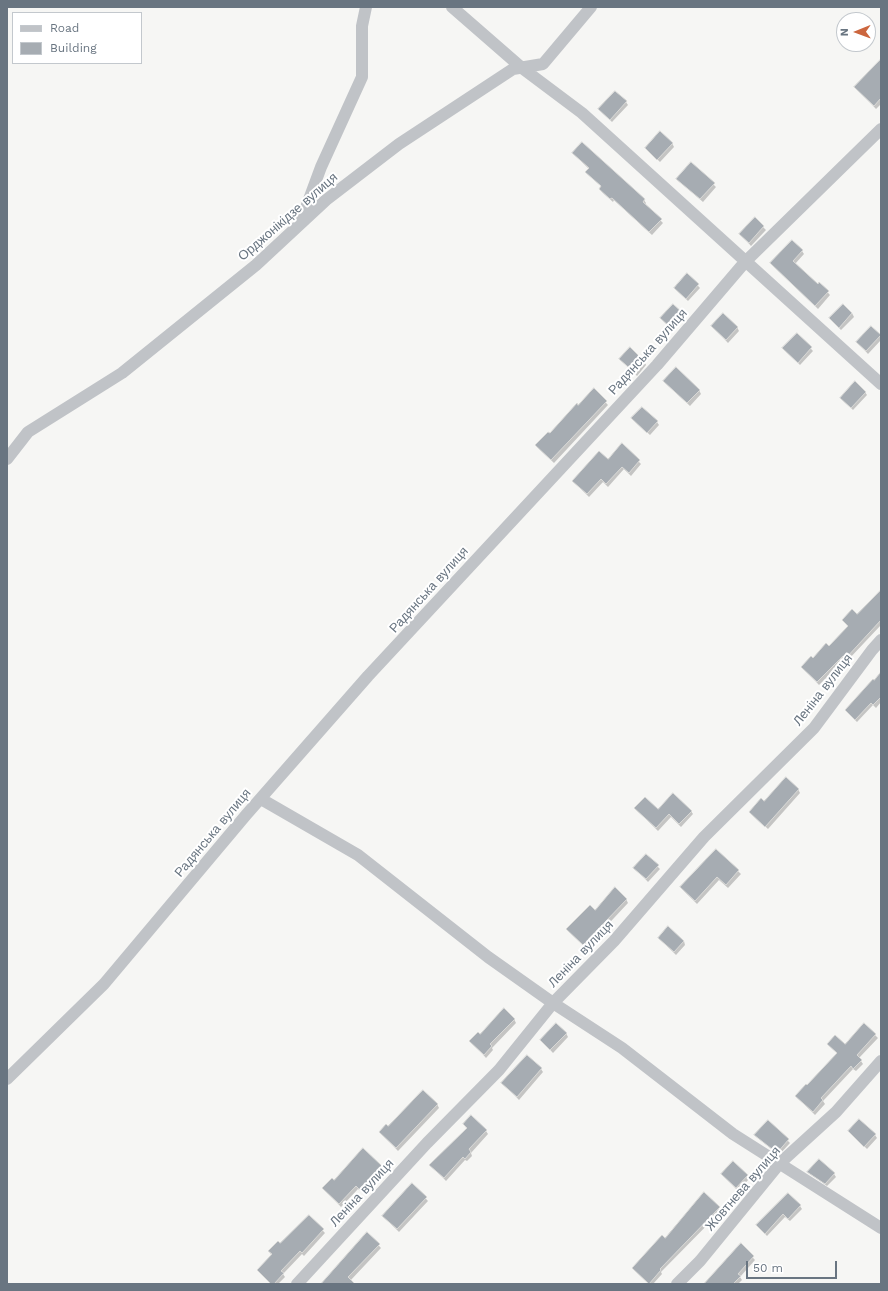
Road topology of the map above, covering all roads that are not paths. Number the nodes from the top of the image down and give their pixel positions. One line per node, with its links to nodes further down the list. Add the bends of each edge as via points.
1 (366, 7): 6 (street, via 362,26 362,77 321,167)
2 (452, 7): 4 (street)
3 (591, 7): 4 (street, Орджонікідзе вулиця, via 543,64)
4 (522, 68): 6 (street, Орджонікідзе вулиця, via 513,69 399,144 326,200); 7 (street, via 582,113)
5 (881, 129): 7 (street, Радянська вулиця)
6 (300, 224): 9 (street, Орджонікідзе вулиця, via 256,265 122,372 28,432)
7 (745, 262): 8 (street); 11 (street, Радянська вулиця, via 657,365 405,636)
8 (881, 384)
9 (7, 459)
10 (881, 640): 12 (street, Леніна вулиця, via 814,728 704,837 614,941)
11 (261, 799): 12 (street, via 358,855 488,958); 14 (street, Радянська вулиця, via 104,984)
12 (553, 1003): 15 (street, via 622,1048 733,1134); 17 (street, Леніна вулиця, via 499,1070 427,1143)
13 (881, 1061): 15 (street, Жовтнева вулиця, via 836,1112)
14 (7, 1079)
15 (780, 1163): 16 (street); 18 (street, Жовтнева вулиця, via 700,1261)
16 (881, 1228)
17 (297, 1284)
18 (677, 1284)

